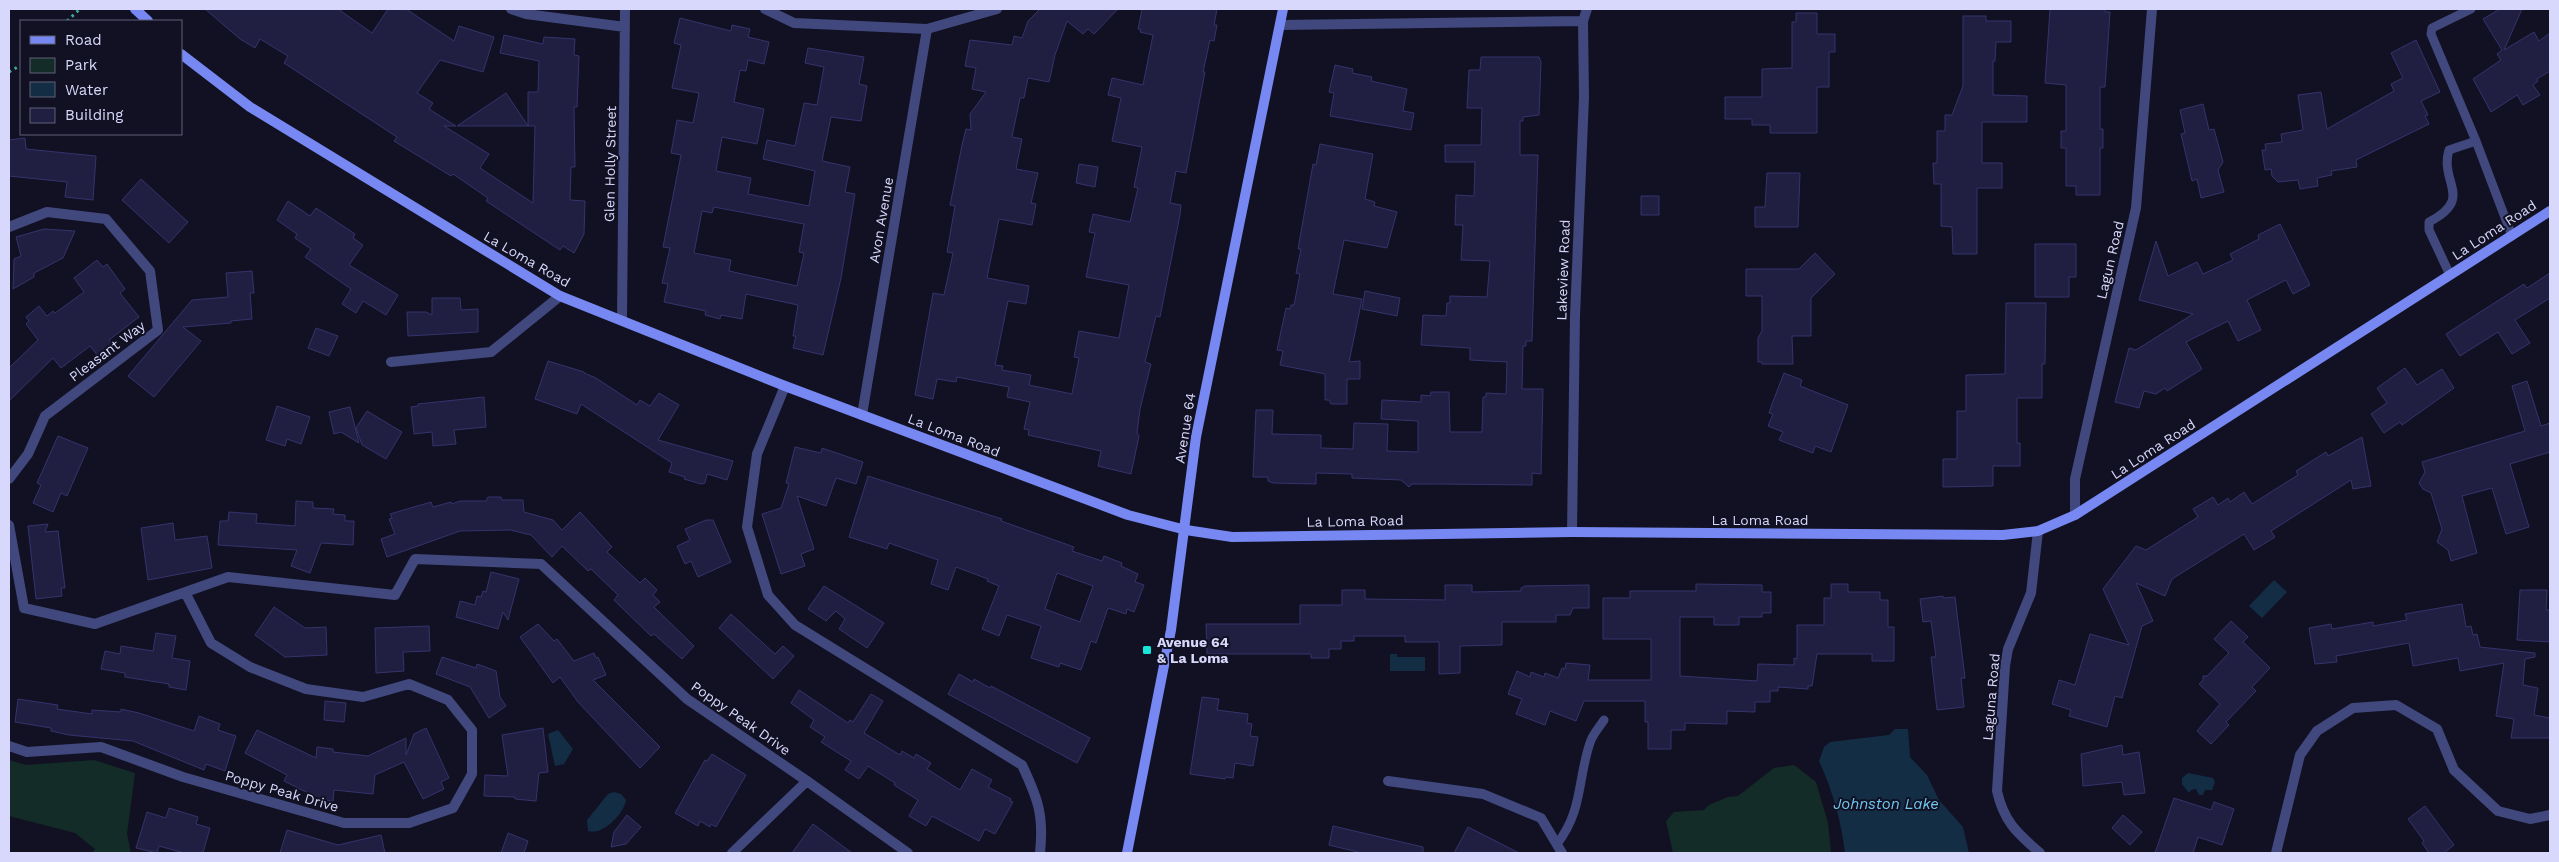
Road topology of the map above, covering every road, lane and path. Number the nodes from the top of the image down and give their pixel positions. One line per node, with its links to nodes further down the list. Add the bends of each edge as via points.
1 (80, 9): 11 (path)
2 (135, 9): 12 (street)
3 (511, 9): 15 (street, via 526,14)
4 (625, 9): 15 (street, Glen Holly Street)
5 (766, 9): 16 (street, via 794,22)
6 (997, 9): 16 (street)
7 (1283, 9): 14 (street, Avenue 64)
8 (1588, 9): 13 (street, Lakeview Road)
9 (2152, 9): 31 (street, Lagun Road, via 2136,208 2075,479)
10 (2471, 9): 20 (lane, via 2432,28 2431,34)
11 (68, 20)
12 (147, 20)
13 (1583, 22): 14 (street); 35 (street, Lakeview Road, via 1584,97 1575,316)
14 (1280, 24): 33 (street, Avenue 64, via 1196,437)
15 (625, 27): 26 (street, Glen Holly Street)
16 (927, 29): 29 (street, Avon Avenue)
17 (182, 55): 25 (street, La Loma Road, via 250,107)
18 (20, 66): 19 (path)
19 (9, 72)
20 (2476, 141): 23 (lane); 24 (lane, via 2449,150 2447,158 2454,200 2450,208 2429,222 2429,230)
21 (2550, 211): 23 (street, La Loma Road)
22 (9, 227): 30 (street, Pleasant Way, via 47,212 106,219 150,271 158,330 45,416 28,454)
23 (2512, 236): 24 (street, La Loma Road)
24 (2450, 275): 31 (street, La Loma Road)
25 (560, 296): 26 (street, La Loma Road); 27 (street, via 491,352)
26 (622, 320): 28 (street, La Loma Road)
27 (391, 362)
28 (785, 386): 29 (street, La Loma Road); 45 (street, via 757,454 747,527 768,594 795,625 1022,764 1035,791 1043,825)
29 (862, 415): 33 (street, La Loma Road, via 1128,515)
30 (9, 479)
31 (2075, 515): 34 (street, La Loma Road)
32 (9, 525): 36 (street, Poppy Peak Drive, via 24,608 95,624)
33 (1186, 530): 35 (street, La Loma Road, via 1232,537); 46 (street, Avenue 64, via 1171,630)
34 (2038, 531): 35 (street, La Loma Road, via 2003,535); 48 (street, Laguna Road, via 2030,593 2008,649 2005,666 1997,791 2001,808 2013,830)
35 (1572, 532)
36 (186, 594): 38 (street, Poppy Peak Drive, via 211,643 250,667 306,689 363,697 409,684 448,700 472,730 472,774 453,808 409,823 344,823 183,777 101,747 27,752); 39 (street, Poppy Peak Drive, via 228,577 395,594 415,559 541,564 687,699)
37 (1604, 720): 42 (lane, via 1587,753 1574,816)
38 (9, 746)
39 (807, 781): 43 (street); 44 (street, Poppy Peak Drive)
40 (1388, 781): 42 (street, via 1483,794 1541,818)
41 (2550, 815): 49 (street, via 2530,819 2498,810 2454,770 2437,729 2396,705 2353,708 2317,731 2300,756)
42 (1556, 844): 47 (street)
43 (732, 853)
44 (908, 853)
45 (1040, 853)
46 (1127, 853)
47 (1562, 853)
48 (2040, 853)
49 (2276, 853)

